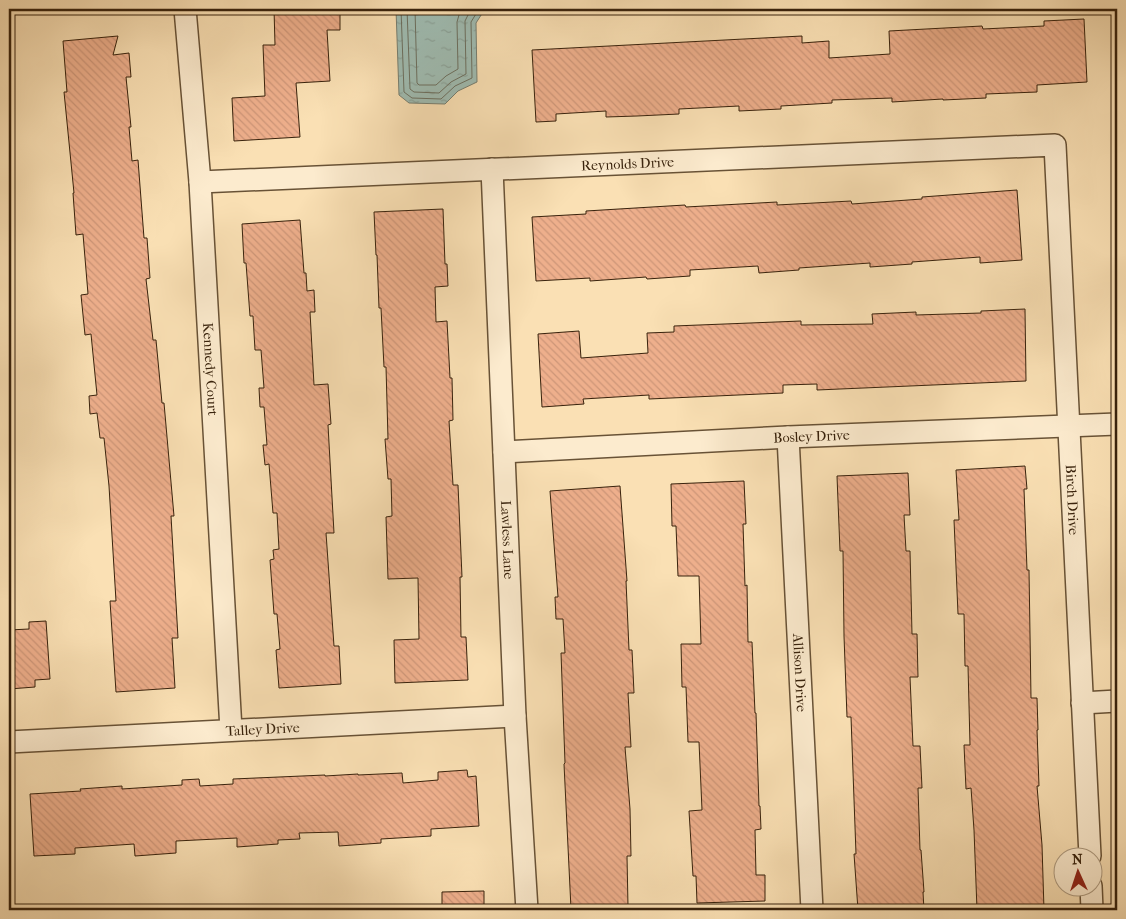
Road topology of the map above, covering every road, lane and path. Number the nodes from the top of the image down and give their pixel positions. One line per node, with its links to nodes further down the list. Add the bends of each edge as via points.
1 (185, 9): 4 (street, Kennedy Court)
2 (1055, 145): 3 (street, Reynolds Drive); 6 (street, Birch Drive)
3 (492, 169): 4 (street, Reynolds Drive); 8 (street, Lawless Lane)
4 (200, 182): 12 (street, Kennedy Court)
5 (1117, 424): 6 (street, Bosley Drive)
6 (1069, 426): 7 (street, Bosley Drive); 10 (street, Birch Drive)
7 (788, 437): 8 (street, Bosley Drive); 17 (street, Allison Drive)
8 (504, 452): 11 (street, Lawless Lane)
9 (1117, 701): 10 (street)
10 (1082, 702): 14 (street, Birch Drive)
11 (515, 716): 12 (street, Talley Drive); 16 (street, Lawless Lane)
12 (231, 730): 13 (street, Talley Drive)
13 (9, 742)
14 (1089, 846)
15 (1091, 896): 18 (street)
16 (527, 910)
17 (812, 910)
18 (1092, 910)

